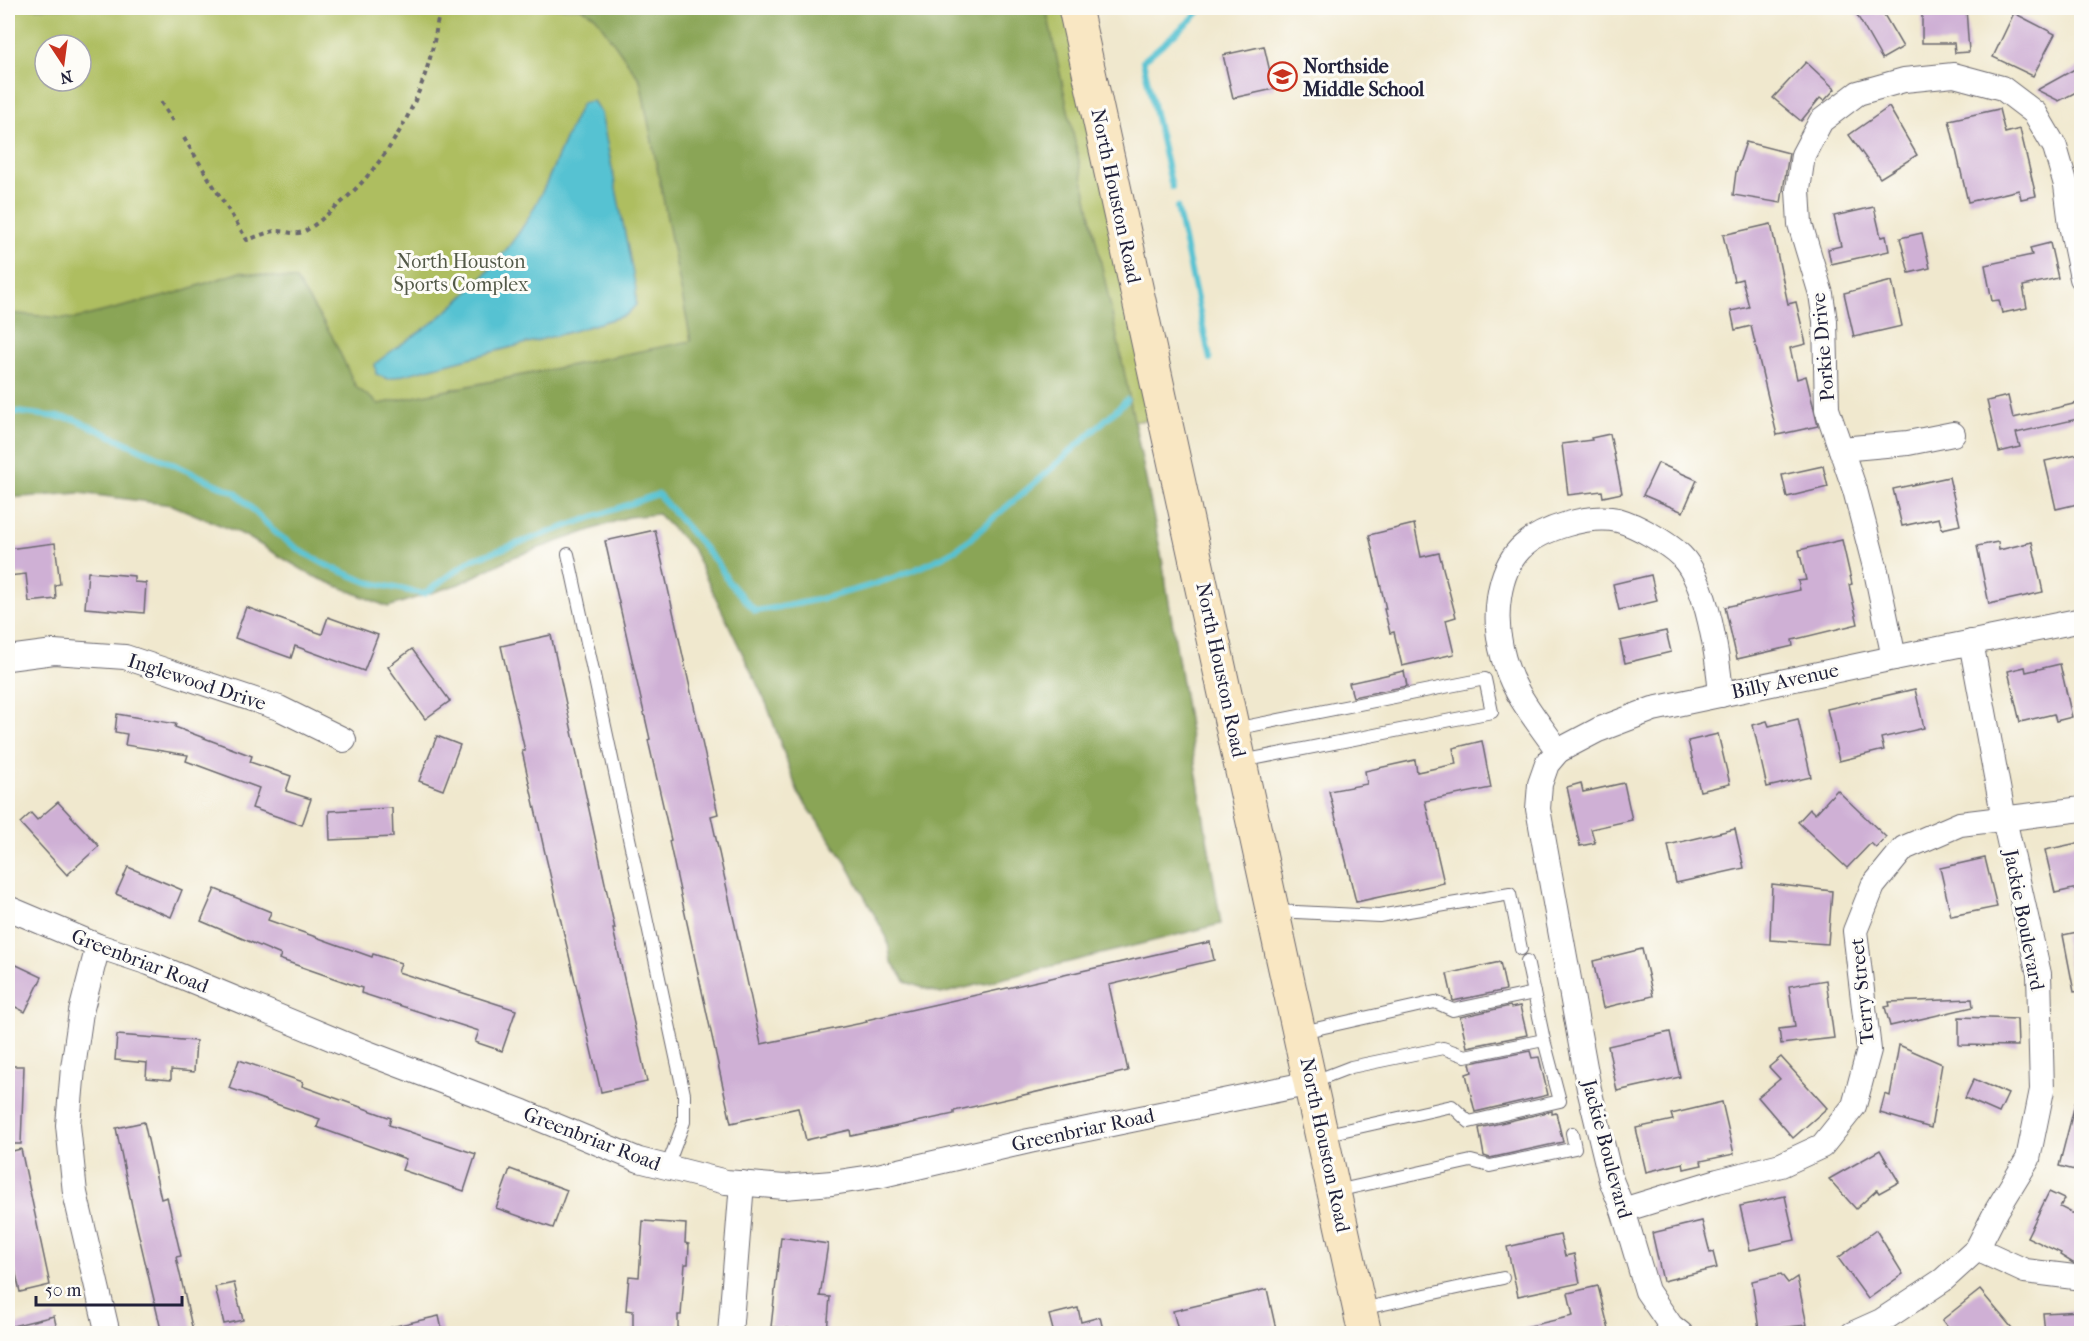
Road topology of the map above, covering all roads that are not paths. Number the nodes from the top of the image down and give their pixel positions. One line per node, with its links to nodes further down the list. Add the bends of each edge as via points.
1 (1075, 8): 11 (street, North Houston Road)
2 (2082, 278): 4 (street, Porkie Drive, via 2066,185 2055,147 2035,113 2002,88 1954,75 1904,80 1858,93 1821,121 1803,155 1798,190 1800,224 1825,321 1827,409)
3 (1953, 434): 4 (street)
4 (1841, 449): 9 (street, Porkie Drive, via 1876,571)
5 (568, 554): 26 (lane, via 684,1094 684,1122)
6 (2082, 620): 7 (street, Billy Avenue)
7 (1971, 642): 9 (street, Billy Avenue); 16 (street, Jackie Boulevard)
8 (8, 658): 12 (street, Inglewood Drive, via 54,652 125,657 279,708)
9 (1894, 658): 10 (street, Billy Avenue)
10 (1721, 695): 13 (street, Billy Avenue, via 1653,709 1598,730); 13 (street, via 1708,614 1697,582 1682,556 1619,520 1600,518 1542,533 1520,549 1506,572 1498,598 1500,647 1509,677 1527,710)
11 (1233, 729): 14 (street, North Houston Road); 14 (lane, via 1485,679 1492,712)
12 (345, 740)
13 (1558, 751): 29 (street, Jackie Boulevard, via 1547,764 1540,784 1538,809 1589,1089 1611,1180)
14 (1241, 762): 18 (street, North Houston Road)
15 (2082, 809): 16 (street, Terry Street)
16 (2004, 819): 29 (street, Terry Street, via 1960,824 1904,848 1873,886 1855,931 1869,1050 1854,1106 1822,1146 1781,1165); 30 (street, Jackie Boulevard, via 2039,974 2042,1090 2028,1159)
17 (8, 908): 19 (street, Greenbriar Road)
18 (1274, 911): 20 (lane, via 1379,916 1510,894); 21 (street, North Houston Road)
19 (98, 946): 26 (street, Greenbriar Road, via 639,1160); 34 (street, via 81,1012 68,1125 75,1193)
20 (1534, 993): 21 (lane, via 1453,1010 1435,1002); 22 (lane)
21 (1300, 1032): 23 (street, North Houston Road)
22 (1544, 1040): 23 (lane, via 1465,1056 1443,1048 1351,1067); 25 (lane, via 1560,1101 1469,1122 1452,1106)
23 (1311, 1083): 25 (street, North Houston Road); 27 (street, Greenbriar Road, via 878,1176 784,1187)
24 (1572, 1133): 28 (lane, via 1575,1148 1490,1166 1471,1161)
25 (1322, 1135): 28 (street, North Houston Road)
26 (667, 1167): 27 (street, Greenbriar Road)
27 (742, 1183): 35 (street)
28 (1335, 1192): 33 (street, North Houston Road)
29 (1623, 1210): 36 (street, Jackie Boulevard, via 1647,1291)
30 (1977, 1249): 32 (street, via 2025,1271); 37 (street, Jackie Boulevard, via 1907,1304)
31 (1503, 1278): 33 (lane)
32 (2082, 1278)
33 (1363, 1321)
34 (108, 1334)
35 (730, 1334)
36 (1681, 1334)
37 (1852, 1334)

